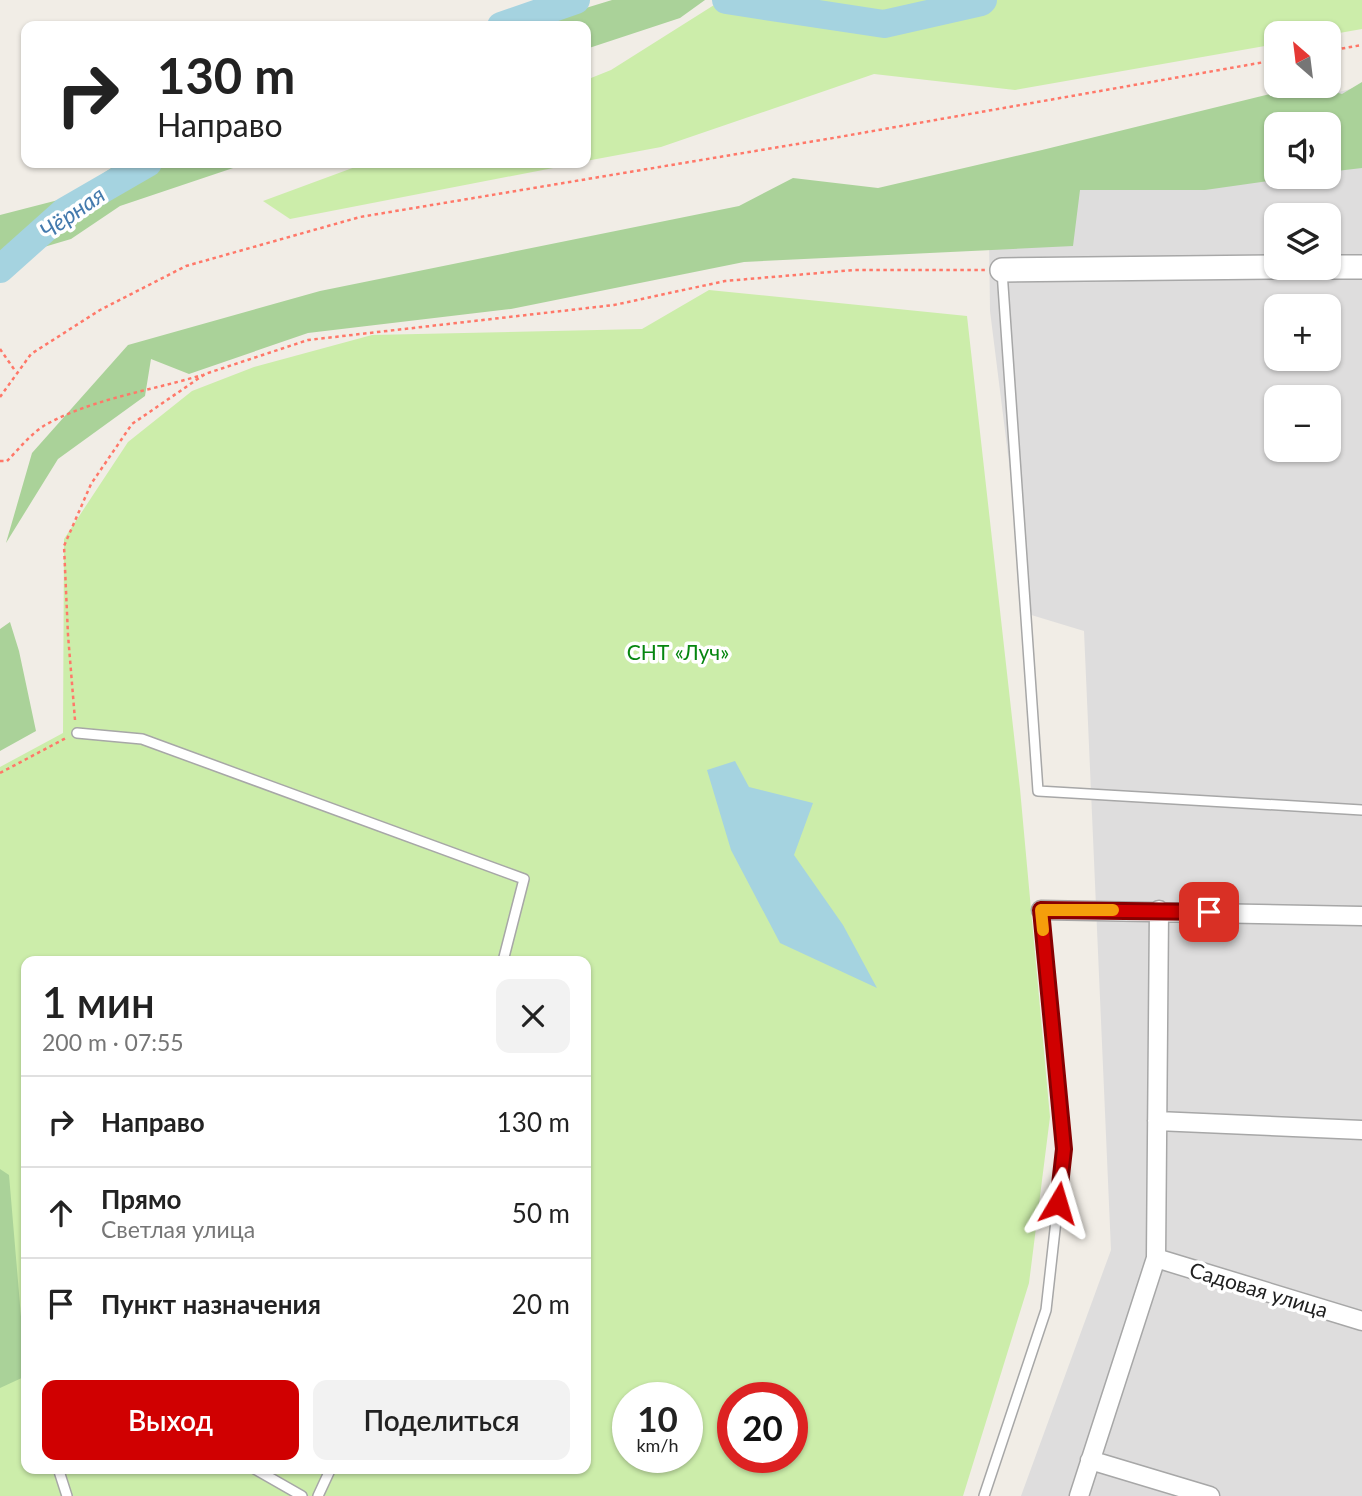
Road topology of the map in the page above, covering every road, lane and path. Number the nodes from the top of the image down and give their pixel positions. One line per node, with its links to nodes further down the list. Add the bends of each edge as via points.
1 (1362, 45): 2 (path)
2 (1341, 49)
3 (1264, 63): 9 (path, via 360,216 186,266 100,310 31,354)
4 (1264, 267): 7 (street)
5 (1341, 267): 6 (street)
6 (1362, 267)
7 (1002, 270): 10 (path, via 855,270 725,281 614,305 308,340); 15 (lane, via 1038,791)
8 (0, 349): 9 (path)
9 (17, 373): 11 (path)
10 (205, 374): 12 (path, via 111,397 45,425 7,461); 13 (path, via 132,424 91,484 64,546)
11 (0, 397)
12 (0, 461)
13 (77, 733): 14 (path); 19 (lane, via 142,739 524,879)
14 (0, 773)
15 (1362, 810)
16 (1041, 910): 17 (street); 31 (lane, via 1064,1149 1046,1310)
17 (1158, 910): 18 (street); 20 (street)
18 (1362, 916)
19 (504, 956)
20 (1157, 1121): 21 (street); 22 (street)
21 (1362, 1130)
22 (1156, 1258): 23 (street, Садовая улица); 24 (street)
23 (1362, 1321)
24 (1090, 1460): 32 (street); 33 (street)
25 (60, 1474): 28 (lane)
26 (264, 1474): 29 (lane)
27 (328, 1474): 30 (lane)
28 (66, 1496)
29 (302, 1496)
30 (318, 1496)
31 (984, 1496)
32 (1079, 1496)
33 (1210, 1496)

